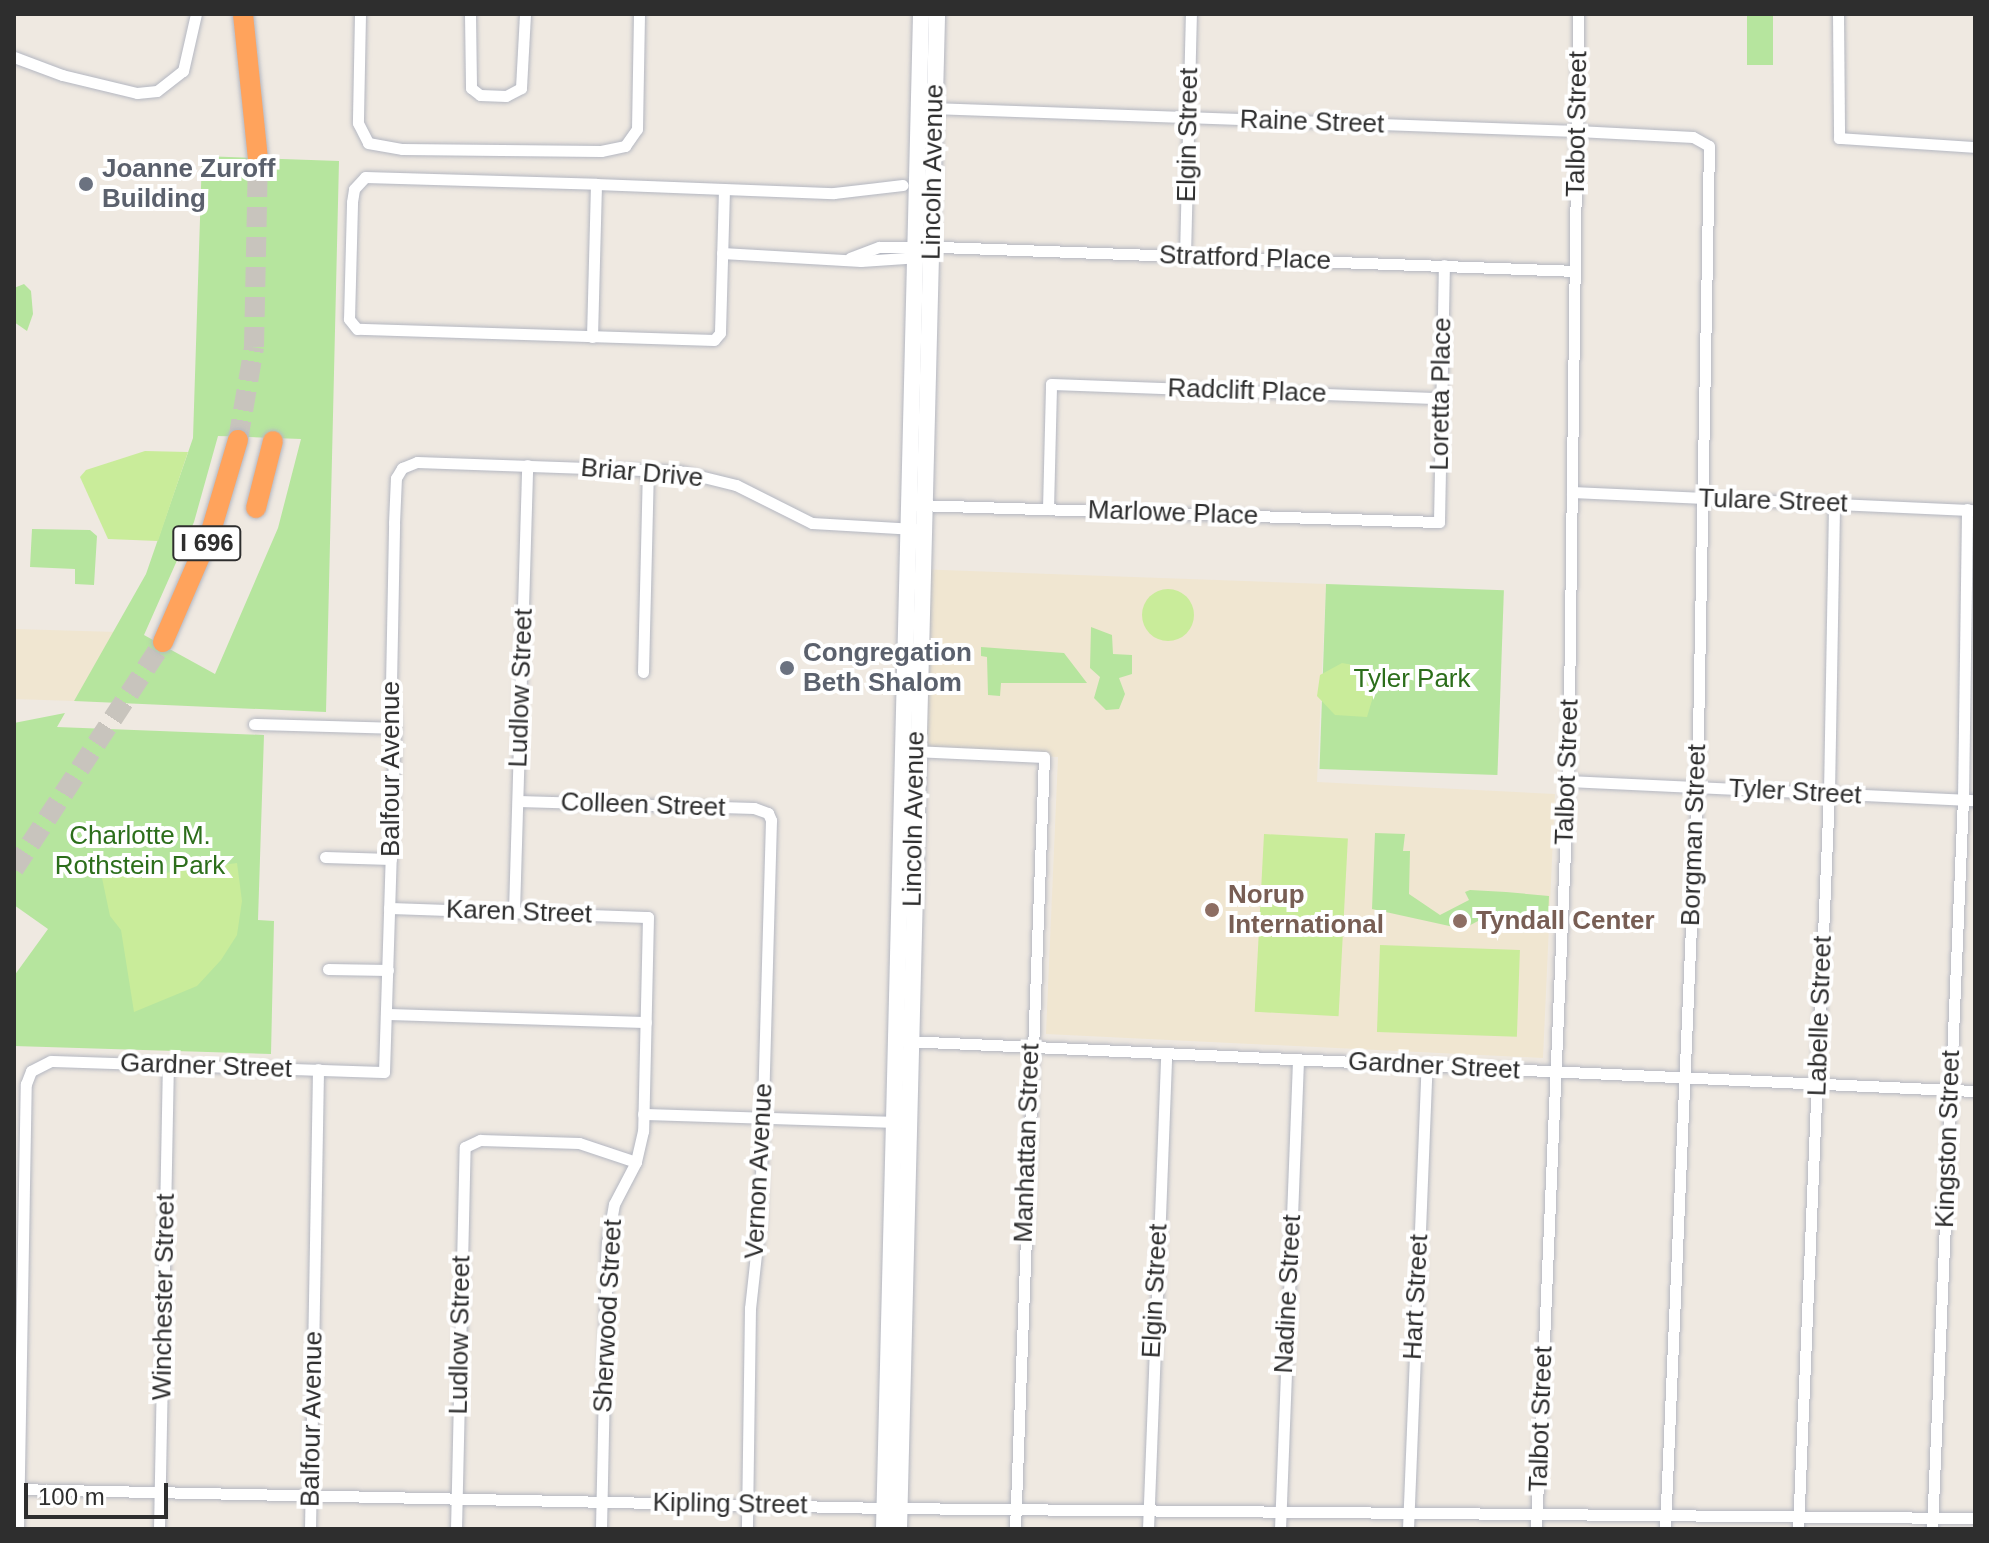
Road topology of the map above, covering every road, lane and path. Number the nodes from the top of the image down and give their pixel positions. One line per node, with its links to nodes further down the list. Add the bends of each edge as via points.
1 (196, 14): 12 (street, via 192,44 177,78 149,92 62,75)
2 (243, 14): 18 (highway)
3 (360, 14): 6 (street, via 358,123 368,143 402,149 601,151 625,146 637,129)
4 (470, 14): 5 (street, via 471,88 480,95 506,96 521,88)
5 (525, 14)
6 (639, 14)
7 (921, 14): 13 (street, Lincoln Avenue)
8 (937, 14): 13 (street, Lincoln Avenue)
9 (1191, 14): 14 (street, Elgin Street)
10 (1578, 14): 15 (street, Talbot Street)
11 (1838, 14): 17 (street, via 1839,138)
12 (14, 57)
13 (927, 108): 14 (street, Raine Street); 23 (street, Lincoln Avenue)
14 (1188, 117): 15 (street, Raine Street); 24 (street, Elgin Street)
15 (1577, 131): 16 (street, Raine Street); 26 (street, Talbot Street)
16 (1705, 142): 35 (street, Borgman Street, via 1711,159)
17 (1975, 147)
18 (258, 158)
19 (596, 184): 21 (street); 27 (street); 27 (street, via 365,177 354,189 349,319 357,329)
20 (903, 185): 21 (street, via 834,193)
21 (724, 189): 22 (street)
22 (722, 253): 23 (street, Stratford Place, via 850,258 879,247); 27 (street, via 718,338)
23 (920, 253): 24 (street, Stratford Place); 37 (street, Lincoln Avenue)
24 (1185, 256): 25 (street, Stratford Place)
25 (1444, 265): 26 (street, Stratford Place); 28 (street, Loretta Place)
26 (1575, 271): 34 (street, Talbot Street)
27 (592, 337)
28 (1442, 398): 39 (street, Radclift Place, via 1051,384); 41 (street, Loretta Place)
29 (238, 440): 43 (highway, I 696, via 207,544)
30 (273, 441): 38 (highway, I 696)
31 (527, 465): 32 (street, Briar Drive, via 417,462); 33 (street, Briar Drive); 52 (street, Ludlow Street)
32 (402, 468): 46 (street, Balfour Avenue, via 396,478 394,538)
33 (648, 469): 42 (street, Briar Drive, via 736,485 824,526); 44 (street)
34 (1572, 492): 35 (street, Tulare Street); 48 (street, Talbot Street)
35 (1700, 498): 36 (street, Tulare Street); 49 (street, Borgman Street)
36 (1834, 504): 40 (street, Tulare Street); 50 (street, Labelle Street)
37 (915, 505): 39 (street, Marlowe Place); 42 (street, Lincoln Avenue)
38 (256, 508)
39 (1048, 509): 41 (street, Marlowe Place)
40 (1971, 509): 51 (street, Kingston Street)
41 (1439, 522)
42 (914, 529): 47 (street, Lincoln Avenue)
43 (163, 642)
44 (643, 672)
45 (254, 724): 46 (street)
46 (395, 728): 55 (street, Balfour Avenue)
47 (908, 751): 63 (street, Lincoln Avenue); 64 (street, Manhattan Street, via 1044,757)
48 (1568, 781): 49 (street, Tyler Street); 71 (street, Talbot Street)
49 (1697, 787): 50 (street, Tyler Street); 72 (street, Borgman Street)
50 (1829, 793): 51 (street, Tyler Street); 73 (street, Labelle Street)
51 (1969, 800): 74 (street, Kingston Street)
52 (518, 801): 53 (street, Colleen Street, via 754,808); 57 (street, Ludlow Street)
53 (768, 813): 77 (street, Vernon Avenue)
54 (325, 857): 55 (street)
55 (391, 859): 56 (street, Balfour Avenue)
56 (389, 908): 57 (street, Karen Street); 60 (street, Balfour Avenue)
57 (514, 911): 58 (street, Karen Street)
58 (648, 917): 62 (street, Sherwood Street)
59 (328, 969): 60 (street)
60 (388, 970): 61 (street, Balfour Avenue)
61 (386, 1014): 62 (street); 70 (street, Balfour Avenue)
62 (646, 1022): 76 (street, Sherwood Street)
63 (901, 1041): 64 (street, Gardner Street); 78 (street, Lincoln Avenue)
64 (1032, 1048): 65 (street, Gardner Street); 87 (street, Manhattan Street)
65 (1166, 1054): 66 (street, Gardner Street); 88 (street, Elgin Street)
66 (1298, 1060): 68 (street, Gardner Street); 89 (street, Nadine Street)
67 (168, 1065): 69 (street, Gardner Street); 80 (street, Gardner Street, via 51,1061 31,1071 26,1084); 81 (street, Winchester Street)
68 (1427, 1066): 71 (street, Gardner Street); 90 (street, Hart Street)
69 (318, 1069): 70 (street, Gardner Street); 82 (street, Balfour Avenue)
70 (384, 1072)
71 (1555, 1072): 72 (street, Gardner Street); 91 (street, Talbot Street)
72 (1685, 1078): 73 (street, Gardner Street); 92 (street, Borgman Street)
73 (1818, 1084): 74 (street, Gardner Street); 93 (street, Labelle Street)
74 (1950, 1090): 75 (street, Gardner Street); 95 (street, Kingston Street)
75 (1975, 1091)
76 (643, 1114): 77 (street); 79 (street, Sherwood Street)
77 (763, 1117): 78 (street); 85 (street, Vernon Avenue, via 750,1308)
78 (899, 1122): 86 (street, Lincoln Avenue)
79 (636, 1162): 83 (street, Ludlow Street, via 579,1143 468,1142); 84 (street, Sherwood Street, via 614,1204 607,1242)
80 (16, 1490): 81 (street, Kipling Street); 96 (street)
81 (160, 1493): 82 (street, Kipling Street); 97 (street, Winchester Street)
82 (311, 1496): 83 (street, Kipling Street); 98 (street, Balfour Avenue)
83 (457, 1499): 84 (street, Kipling Street); 99 (street, Ludlow Street)
84 (602, 1502): 85 (street, Kipling Street); 100 (street, Sherwood Street)
85 (747, 1505): 86 (street, Kipling Street); 101 (street, Vernon Avenue)
86 (892, 1508): 87 (street, Kipling Street); 102 (street, Lincoln Avenue); 103 (street, Lincoln Avenue)
87 (1016, 1509): 88 (street, Kipling Street); 104 (street, Manhattan Street)
88 (1148, 1510): 89 (street, Kipling Street); 105 (street, Elgin Street)
89 (1280, 1511): 90 (street, Kipling Street); 106 (street, Nadine Street)
90 (1409, 1512): 91 (street, Kipling Street); 107 (street, Hart Street)
91 (1537, 1514): 92 (street, Kipling Street); 108 (street, Talbot Street)
92 (1665, 1515): 93 (street, Kipling Street); 109 (street, Borgman Street)
93 (1799, 1516): 95 (street, Kipling Street); 110 (street, Labelle Street)
94 (1975, 1518): 95 (street, Kipling Street)
95 (1932, 1523)
96 (18, 1529)
97 (159, 1529)
98 (310, 1529)
99 (456, 1529)
100 (601, 1529)
101 (747, 1529)
102 (884, 1529)
103 (899, 1529)
104 (1015, 1529)
105 (1148, 1529)
106 (1280, 1529)
107 (1408, 1529)
108 (1536, 1529)
109 (1665, 1529)
110 (1798, 1529)

